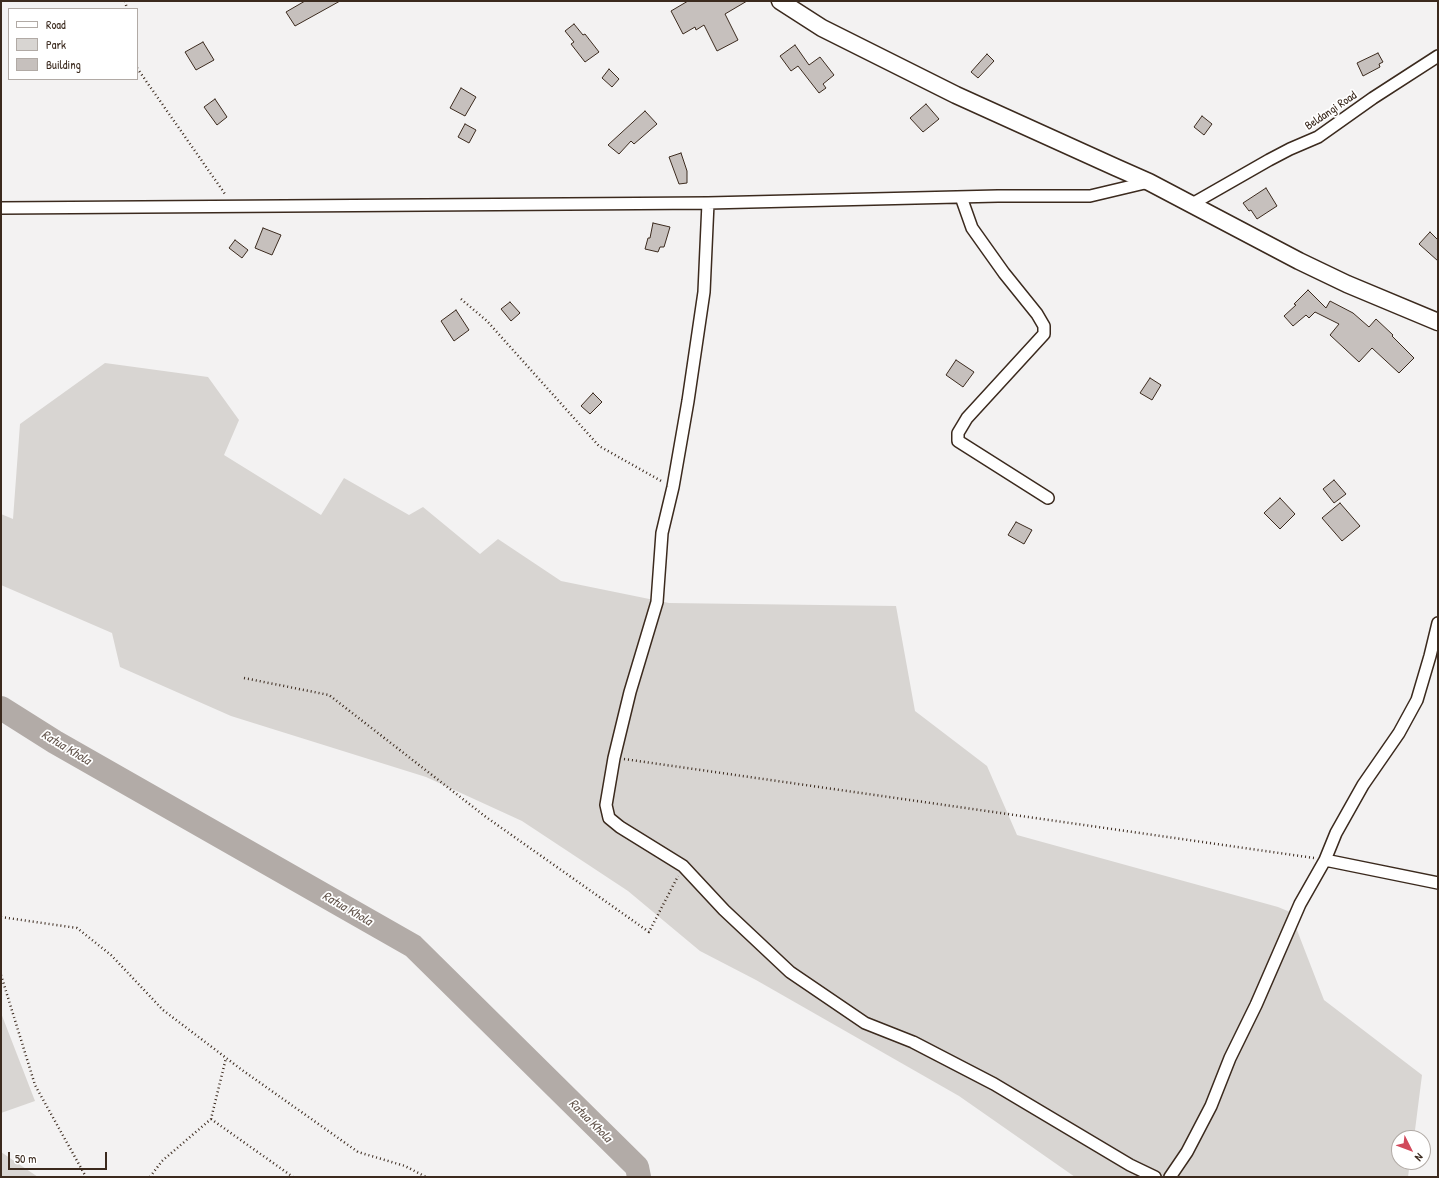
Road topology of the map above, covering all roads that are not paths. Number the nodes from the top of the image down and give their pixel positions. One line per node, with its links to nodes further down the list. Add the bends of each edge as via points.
1 (780, 1): 3 (street, via 822,28 956,95)
2 (1438, 56): 6 (street, Beldangi Road, via 1318,137 1269,160)
3 (1149, 182): 4 (street, via 1090,196); 6 (street)
4 (961, 197): 5 (street); 9 (street, via 972,228 1044,326 1044,334 967,418 958,433 958,441)
5 (708, 203): 7 (street); 13 (street, via 704,292 688,401 662,533 656,602 614,758 606,805 610,818 620,827 683,866 724,910 790,972 865,1023 913,1042 994,1084 1130,1165)
6 (1192, 204): 8 (street, via 1306,265)
7 (1, 208)
8 (1438, 322)
9 (1048, 498)
10 (1438, 623): 11 (street, via 1417,700 1399,733 1362,785 1336,833)
11 (1325, 860): 12 (street); 14 (street, via 1300,904 1211,1106 1188,1152)
12 (1438, 883)
13 (1155, 1177)
14 (1170, 1177)

